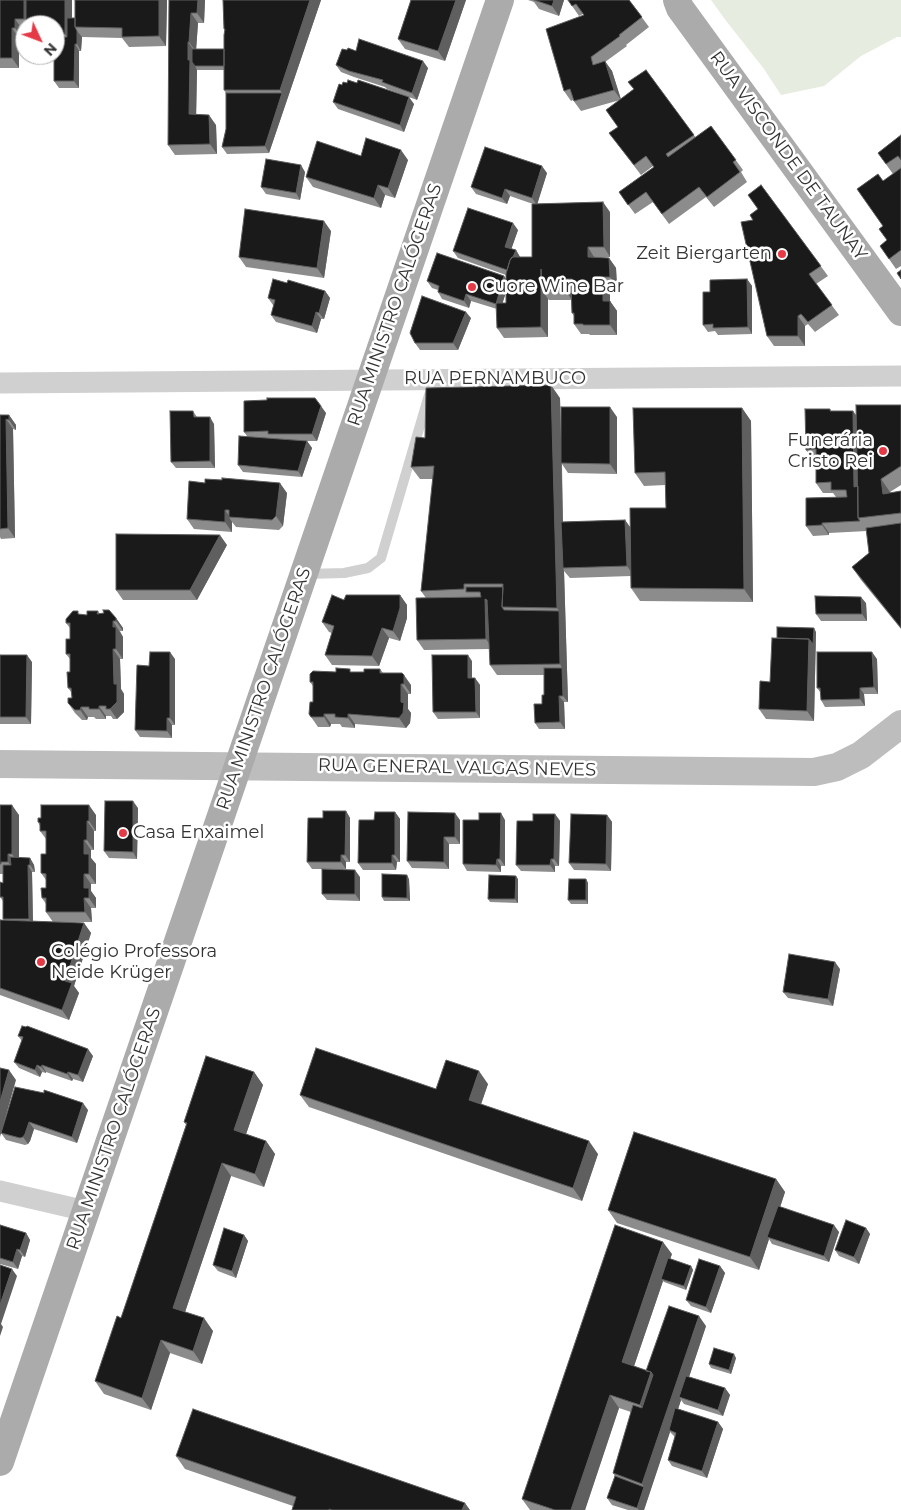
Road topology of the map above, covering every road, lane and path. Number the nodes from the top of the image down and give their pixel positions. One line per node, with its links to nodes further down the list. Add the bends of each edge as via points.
1 (500, 0): 5 (main road, RUA MINISTRO CALÓGERAS)
2 (676, 3): 3 (main road, RUA VISCONDE DE TAUNAY)
3 (901, 312)
4 (901, 376): 6 (street, RUA PERNAMBUCO)
5 (370, 380): 6 (street, RUA PERNAMBUCO); 7 (street, RUA PERNAMBUCO); 8 (main road, RUA MINISTRO CALÓGERAS)
6 (433, 380): 8 (lane, via 381,558 368,568 344,574)
7 (0, 383)
8 (304, 574): 11 (main road, RUA MINISTRO CALÓGERAS)
9 (901, 724): 11 (main road, RUA GENERAL VALGAS NEVES, via 861,755 837,767 814,772)
10 (0, 764): 11 (main road, RUA GENERAL VALGAS NEVES)
11 (238, 766): 13 (main road, RUA MINISTRO CALÓGERAS)
12 (0, 1191): 13 (street)
13 (86, 1211): 14 (main road, RUA MINISTRO CALÓGERAS)
14 (0, 1462)

